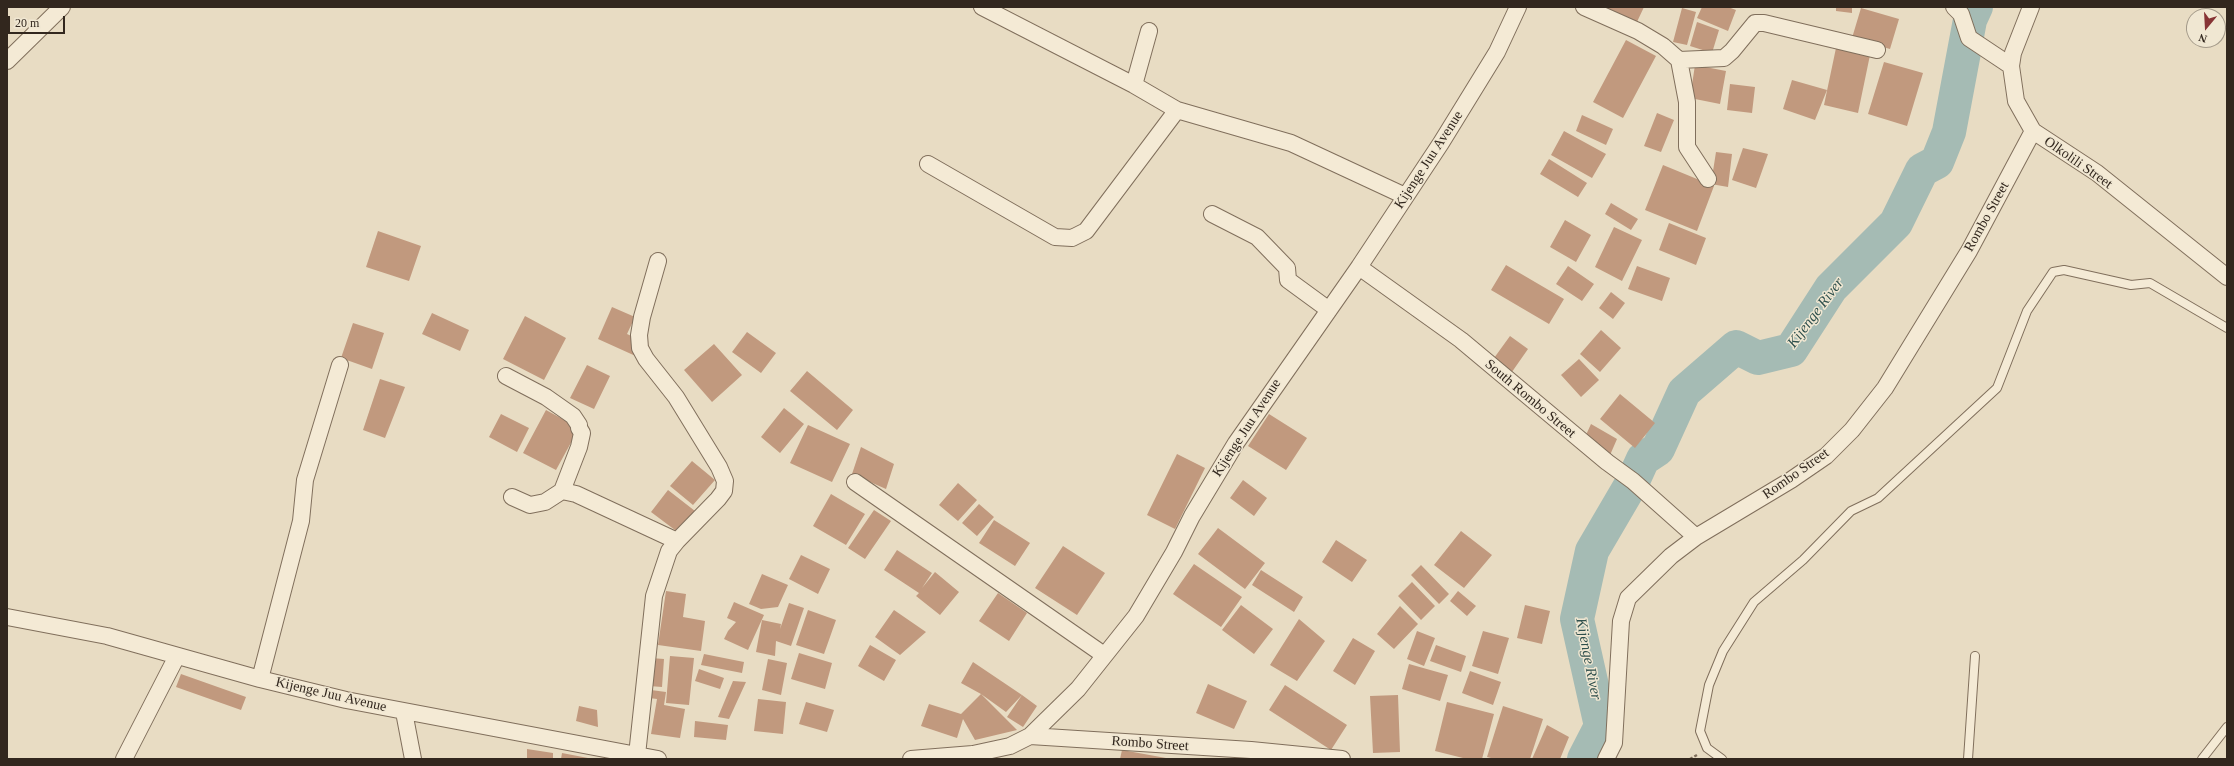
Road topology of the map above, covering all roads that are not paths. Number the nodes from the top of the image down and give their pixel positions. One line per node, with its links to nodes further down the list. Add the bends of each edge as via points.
1 (62, 7): 10 (street)
2 (982, 7): 12 (street)
3 (1518, 7): 17 (street, Kijenge Juu Avenue, via 1497,52 1442,143)
4 (1584, 7): 9 (street, via 1638,31 1663,46)
5 (1954, 7): 11 (street, via 1961,14 1969,38)
6 (2031, 7): 11 (street, Olkolili Street, via 2013,53)
7 (1149, 31): 12 (street)
8 (1878, 50): 9 (street, via 1764,22 1755,23 1724,58)
9 (1679, 60): 16 (street, via 1687,102 1687,147)
10 (7, 61)
11 (2006, 63): 14 (street, Olkolili Street, via 2016,101)
12 (1134, 85): 13 (street)
13 (1177, 110): 15 (street, via 1086,231 1072,238 1054,237); 17 (street, via 1291,144)
14 (2033, 131): 21 (street, Olkolili Street, via 2097,174); 29 (street, Rombo Street, via 1969,251 1885,388 1852,430 1826,456)
15 (928, 164)
16 (1708, 179)
17 (1405, 196): 20 (street, Kijenge Juu Avenue)
18 (1212, 214): 22 (street, via 1257,236 1287,268 1288,280)
19 (658, 261): 30 (street, via 642,317 640,348 676,397 725,481 724,491 718,499)
20 (1359, 267): 22 (street, Kijenge Juu Avenue); 29 (street, South Rombo Street, via 1461,340 1633,481)
21 (2227, 277)
22 (1329, 310): 32 (street, Kijenge Juu Avenue, via 1236,443 1136,616)
23 (2227, 328): 46 (lane, via 2150,283 2131,285 2064,270 2053,272 2027,311 2002,377 1993,392 1878,498 1851,511 1803,560 1754,602 1723,651 1708,693 1700,731 1707,748)
24 (340, 364): 35 (street, via 305,480 301,521)
25 (506, 376): 27 (street, via 546,397 573,416 579,424 582,433 579,447)
26 (855, 482): 32 (street)
27 (562, 491): 28 (street, via 545,502 530,505); 30 (street, via 576,494)
28 (512, 497)
29 (1696, 537): 45 (street, Rombo Street, via 1670,556 1628,598 1621,621 1614,743)
30 (677, 541): 39 (street, via 669,552 654,596)
31 (7, 617): 33 (street, Kijenge Juu Avenue, via 107,636)
32 (1104, 655): 38 (street, Kijenge Juu Avenue, via 1078,689)
33 (177, 656): 35 (street, Kijenge Juu Avenue); 40 (street)
34 (1975, 656): 47 (lane)
35 (260, 679): 36 (street, Kijenge Juu Avenue)
36 (404, 712): 39 (street, Kijenge Juu Avenue); 41 (street)
37 (2227, 727): 48 (lane)
38 (1030, 736): 43 (street, Kijenge Juu Avenue, via 1010,746 973,754); 44 (street, Rombo Street, via 1251,750)
39 (638, 755): 42 (street, Kijenge Juu Avenue)
40 (124, 759)
41 (413, 759)
42 (658, 759)
43 (911, 759)
44 (1342, 759)
45 (1606, 759)
46 (1722, 759)
47 (1968, 759)
48 (2202, 759)

